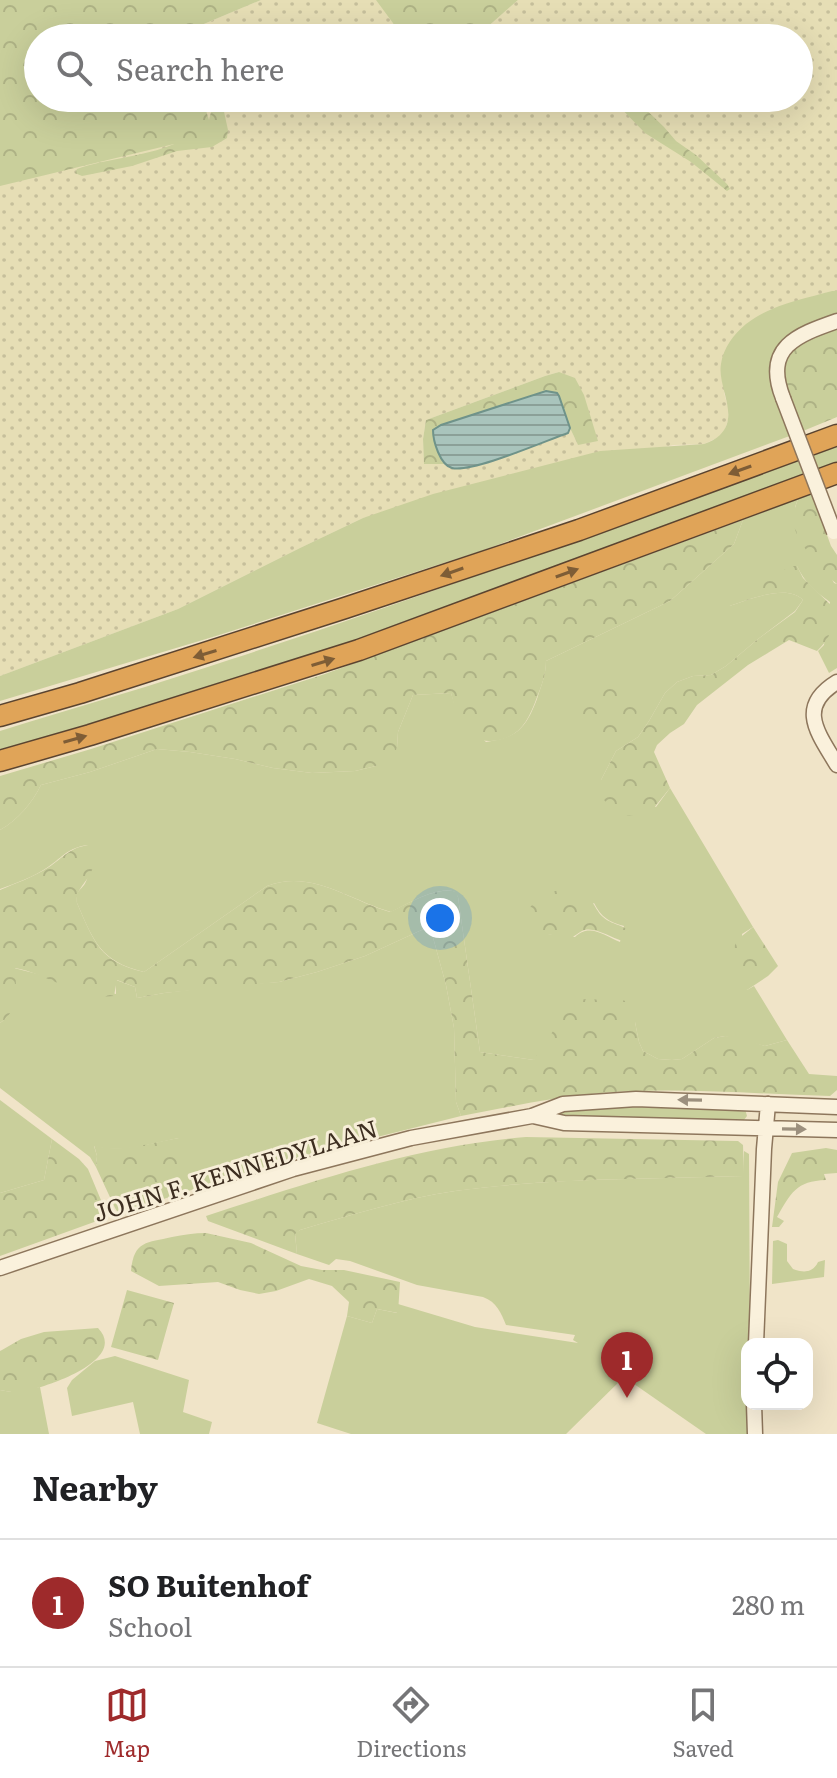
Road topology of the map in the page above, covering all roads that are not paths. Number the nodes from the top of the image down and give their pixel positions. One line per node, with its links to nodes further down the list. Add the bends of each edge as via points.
1 (837, 321): 4 (street, bridge, via 787,345 777,369 779,387)
2 (837, 435): 6 (highway, one-way to 6, via 389,594)
3 (837, 473): 7 (highway, one-way to 3, via 359,650)
4 (836, 536)
5 (837, 682): 8 (street, via 819,697 813,714)
6 (0, 716)
7 (0, 761)
8 (837, 765)
9 (768, 1104): 10 (street, JOHN F. KENNEDYLAAN); 11 (street, JOHN F. KENNEDYLAAN, one-way to 11, via 636,1099 563,1104); 12 (street)
10 (837, 1107)
11 (532, 1116): 12 (street, JOHN F. KENNEDYLAAN, via 564,1123); 14 (street, JOHN F. KENNEDYLAAN, via 411,1138 293,1169)
12 (766, 1129): 13 (street, JOHN F. KENNEDYLAAN, one-way to 13); 15 (street)
13 (837, 1130)
14 (0, 1268)
15 (756, 1338)
16 (754, 1410): 17 (street)
17 (755, 1434)

